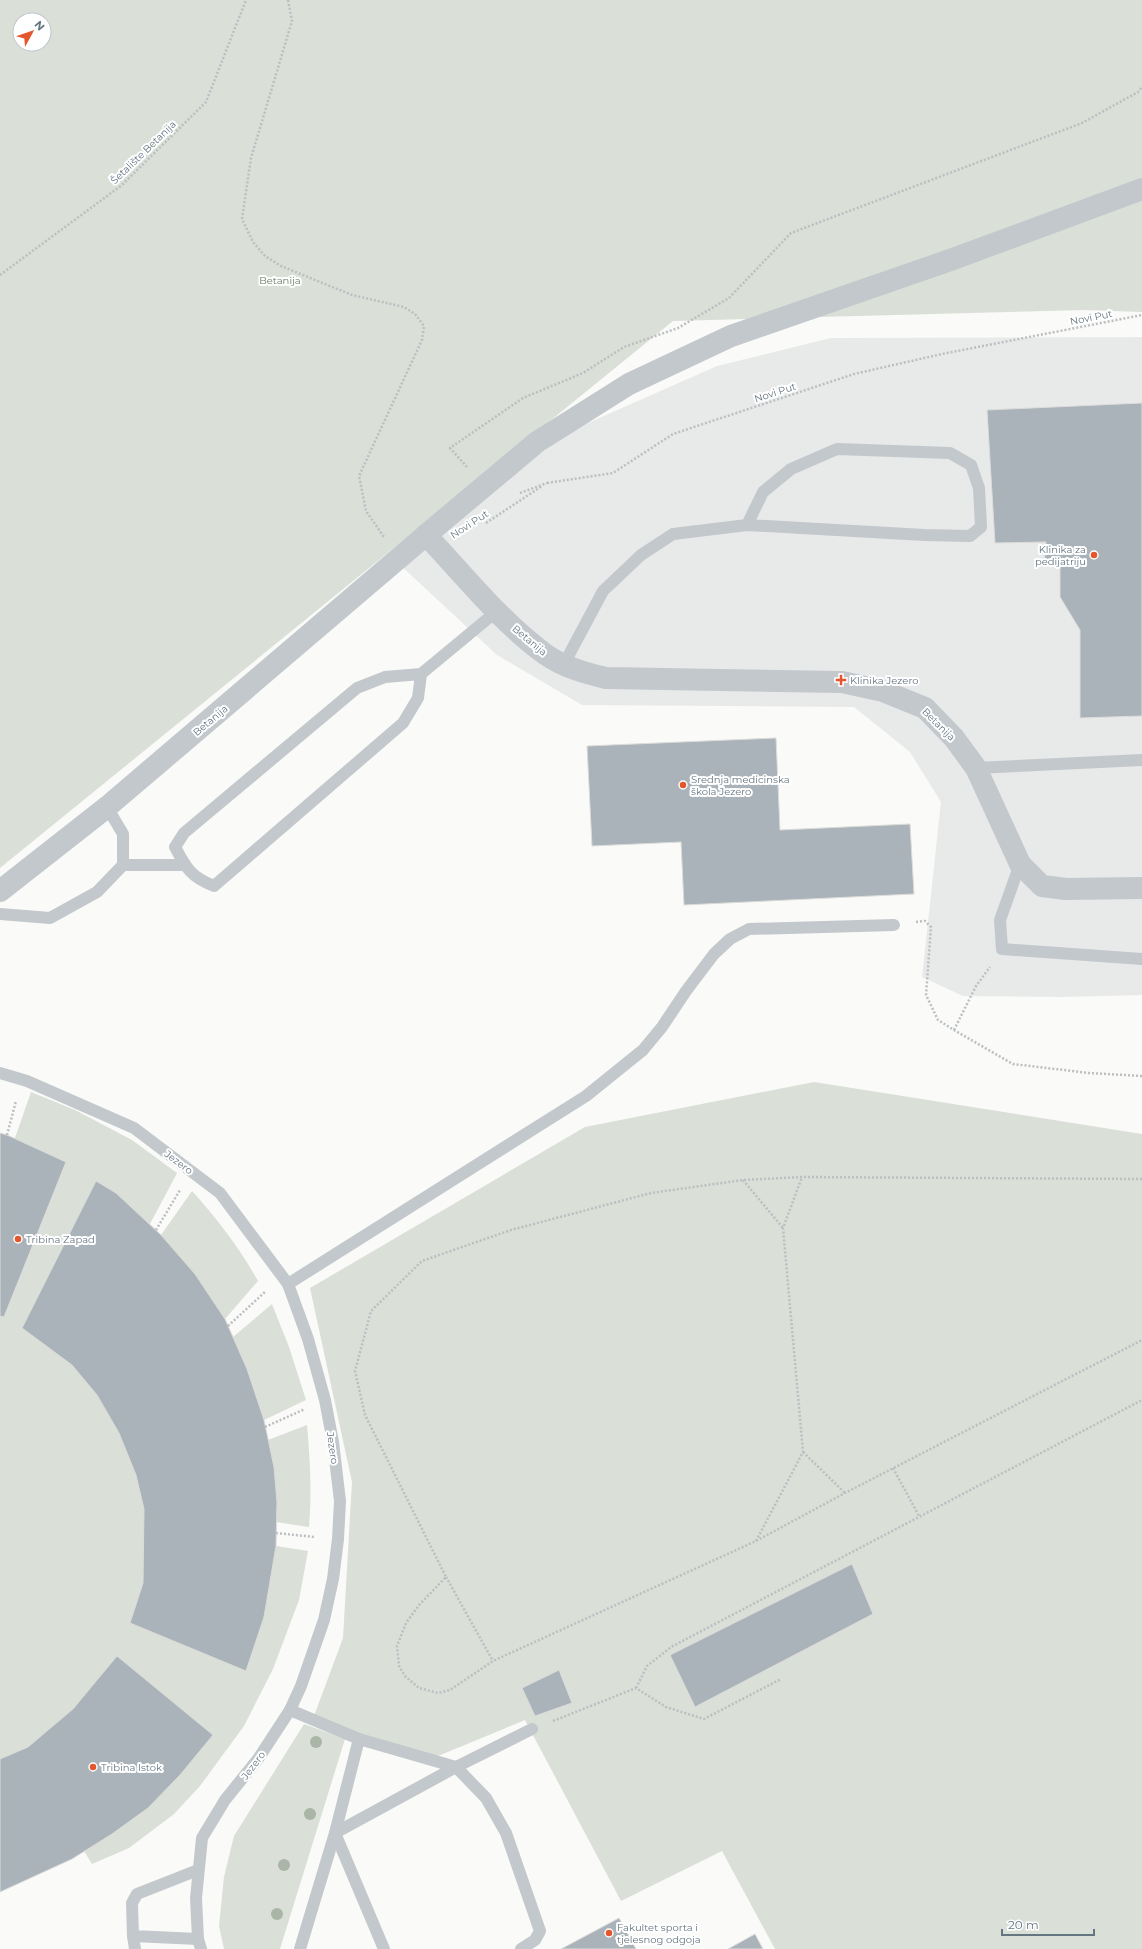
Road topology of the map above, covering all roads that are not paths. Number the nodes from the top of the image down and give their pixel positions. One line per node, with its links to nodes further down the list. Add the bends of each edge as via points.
1 (1142, 189): 3 (street, via 953,259 731,336 629,384 537,442)
2 (747, 525): 2 (lane, via 970,536 981,527 979,488 971,465 950,453 837,449 791,469 763,492); 5 (lane, via 673,534 641,555 603,591)
3 (426, 536): 4 (street, Betanija); 9 (street, Betanija)
4 (497, 611): 5 (street, Betanija, via 545,654); 6 (lane)
5 (564, 664): 8 (street, Betanija, via 583,673 606,678 842,682 883,691 925,708 954,738)
6 (420, 674): 11 (lane, via 385,678 357,688 184,833 175,847); 11 (lane, via 418,698 403,723 214,886 200,880)
7 (1142, 760): 8 (lane)
8 (976, 768): 10 (street, Betanija)
9 (107, 807): 12 (lane, via 123,834); 14 (street, Betanija)
10 (1020, 864): 13 (street, Betanija, via 1042,886 1066,889); 17 (lane, via 1000,920 1002,949)
11 (184, 865): 12 (lane)
12 (123, 866): 15 (lane, via 97,892 50,918)
13 (1142, 888)
14 (0, 891)
15 (0, 914)
16 (894, 925): 19 (lane, via 749,929 730,939 714,954 643,1050 586,1096)
17 (1142, 959)
18 (0, 1073): 19 (lane, Jezero, via 134,1128 220,1193)
19 (285, 1281): 20 (lane, Jezero, via 308,1340 325,1400 340,1501 333,1579 324,1620)
20 (290, 1710): 22 (lane); 25 (lane, Jezero, via 258,1759 225,1800 202,1838)
21 (532, 1729): 23 (lane)
22 (359, 1739): 23 (lane); 24 (lane)
23 (456, 1767): 24 (lane); 31 (lane, via 486,1798 506,1833 540,1931 535,1940)
24 (335, 1833): 29 (lane); 30 (lane)
25 (198, 1870): 26 (lane, via 137,1894 132,1903); 27 (lane, Jezero, via 196,1898)
26 (133, 1936): 27 (lane); 28 (lane)
27 (199, 1944)
28 (135, 1949)
29 (300, 1949)
30 (384, 1949)
31 (521, 1949)

